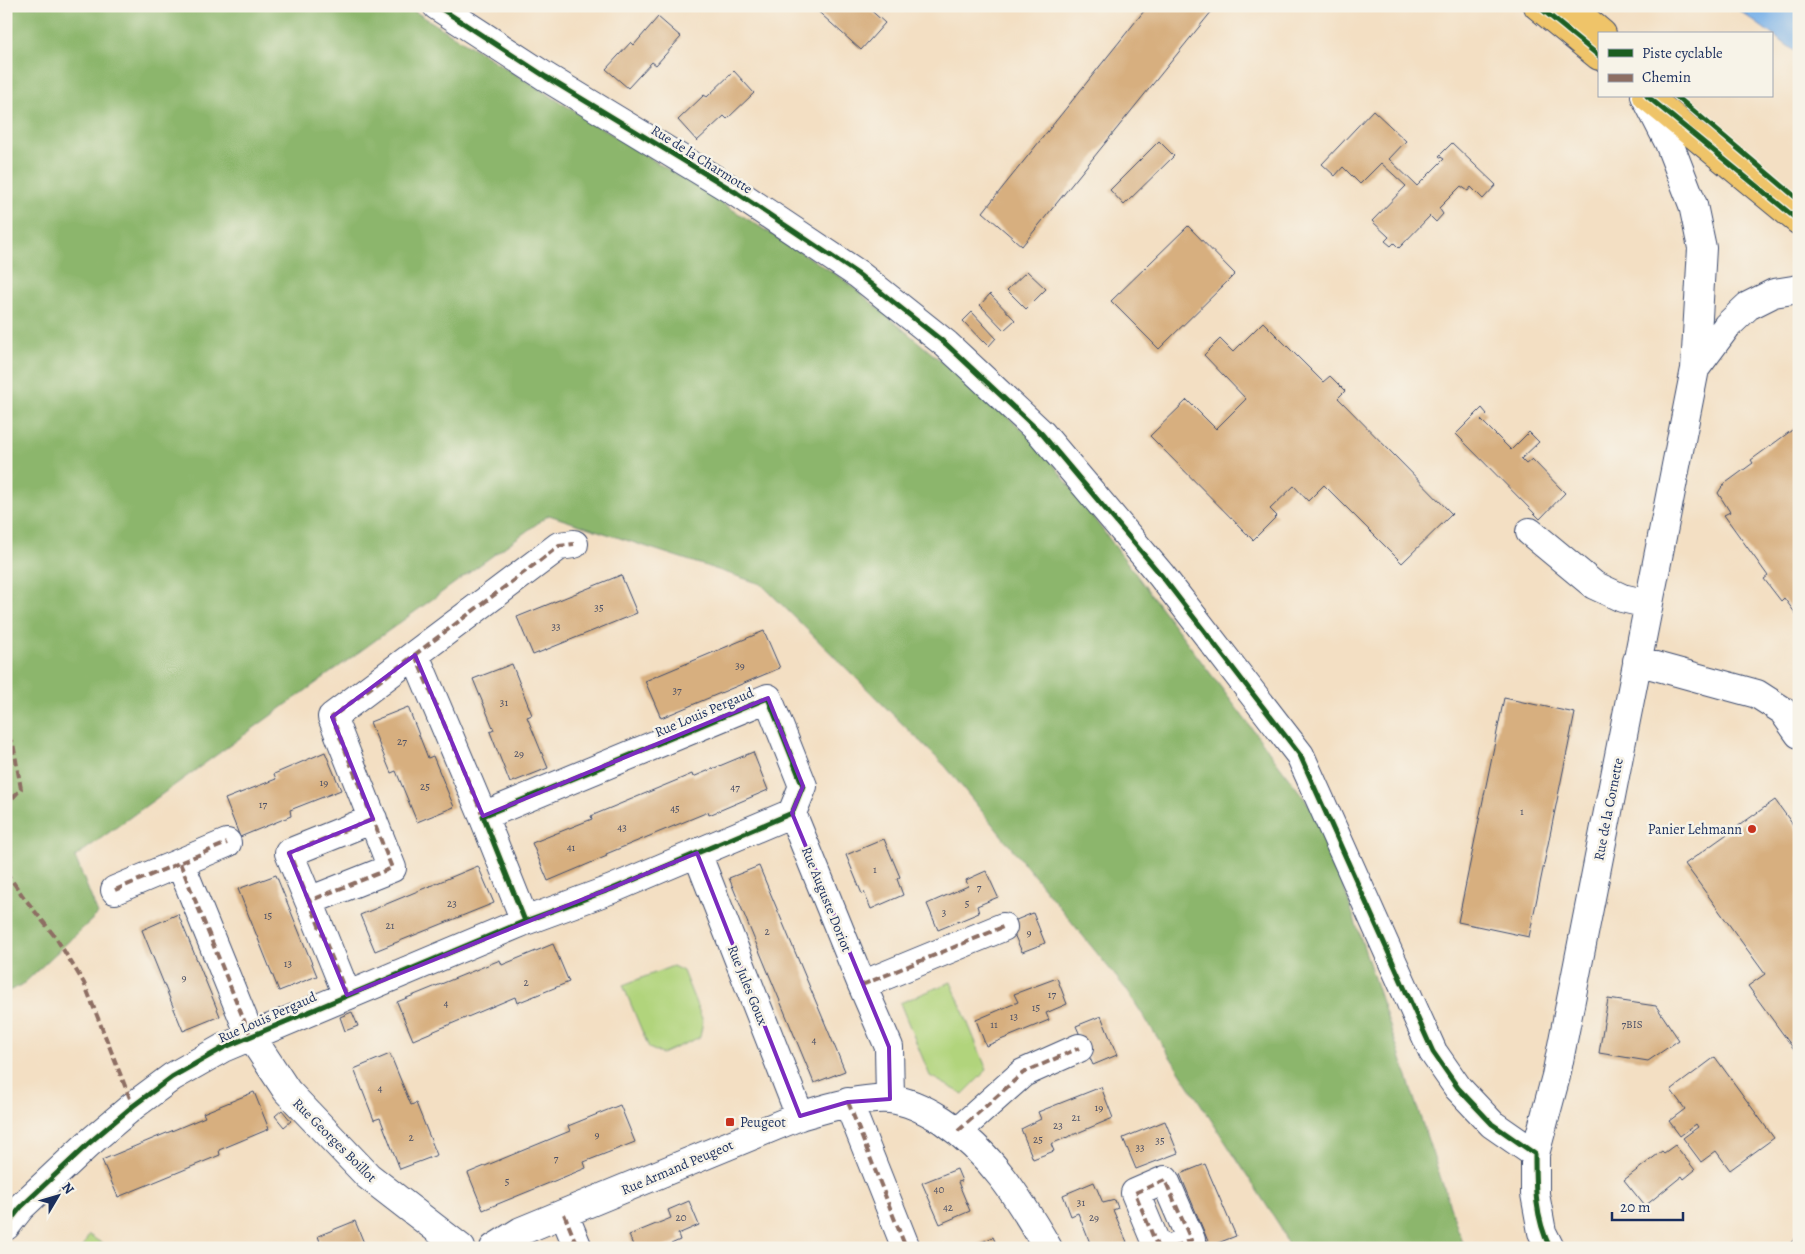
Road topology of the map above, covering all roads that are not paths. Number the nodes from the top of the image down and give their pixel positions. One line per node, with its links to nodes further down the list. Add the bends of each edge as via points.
1 (437, 6): 37 (street, Rue de la Charmotte, via 546,77 745,198 858,274 946,344 1042,434 1161,575 1300,754 1433,1052 1458,1088 1492,1124)
2 (1538, 6): 5 (main road)
3 (1569, 6): 4 (main road)
4 (1600, 32)
5 (1598, 55)
6 (1647, 98): 12 (street, Rue de la Cornette, via 1693,205 1702,248)
7 (1648, 98): 10 (main road)
8 (1678, 98): 9 (main road)
9 (1799, 200)
10 (1799, 221)
11 (1799, 289): 12 (street, via 1774,293 1748,306 1727,326)
12 (1695, 369): 15 (street, Rue de la Cornette)
13 (1530, 532): 15 (street, via 1594,585 1622,598)
14 (574, 544): 16 (street, via 559,546)
15 (1648, 604): 17 (street, Rue de la Cornette)
16 (415, 655): 20 (street); 21 (street, via 332,717)
17 (1637, 661): 18 (street, via 1757,694 1782,710); 37 (street, Rue de la Cornette, via 1556,1076)
18 (1799, 734)
19 (792, 813): 20 (street, Rue Louis Pergaud, via 803,786 768,698); 23 (street, Rue Louis Pergaud); 29 (street, Rue Auguste Doriot)
20 (483, 816): 27 (street)
21 (373, 819): 26 (street, via 290,853); 26 (street, via 392,868)
22 (227, 843): 24 (street)
23 (697, 853): 27 (street, Rue Louis Pergaud); 35 (street, Rue Jules Goux)
24 (180, 863): 25 (street); 31 (street, Rue Louis Pergaud)
25 (115, 890)
26 (309, 901): 30 (street)
27 (524, 922): 30 (street, Rue Louis Pergaud)
28 (1003, 927): 29 (street)
29 (862, 985): 33 (street, Rue Auguste Doriot, via 889,1047)
30 (347, 995): 31 (street, Rue Louis Pergaud)
31 (250, 1035): 39 (street, Rue Louis Pergaud, via 172,1077 133,1106 81,1150 21,1207); 40 (street, Rue Georges Boillot, via 287,1091 368,1176)
32 (1079, 1048): 36 (street, via 1023,1073)
33 (890, 1099): 34 (street, Rue Armand Peugeot); 36 (street, Rue Armand Peugeot, via 924,1108)
34 (848, 1102): 35 (street, Rue Armand Peugeot); 43 (street)
35 (800, 1116): 38 (street, Rue Armand Peugeot)
36 (958, 1131): 44 (street, Rue Armand Peugeot, via 985,1155 1024,1207)
37 (1535, 1154): 47 (street, Rue de la Cornette, via 1535,1194 1542,1232)
38 (564, 1214): 41 (street, Rue Armand Peugeot, via 521,1231); 42 (street)
39 (6, 1226)
40 (462, 1248)
41 (494, 1248)
42 (578, 1248)
43 (906, 1248)
44 (1048, 1248)
45 (1158, 1248): 46 (street, via 1135,1193 1165,1180 1191,1240)
46 (1172, 1248)
47 (1550, 1248)

